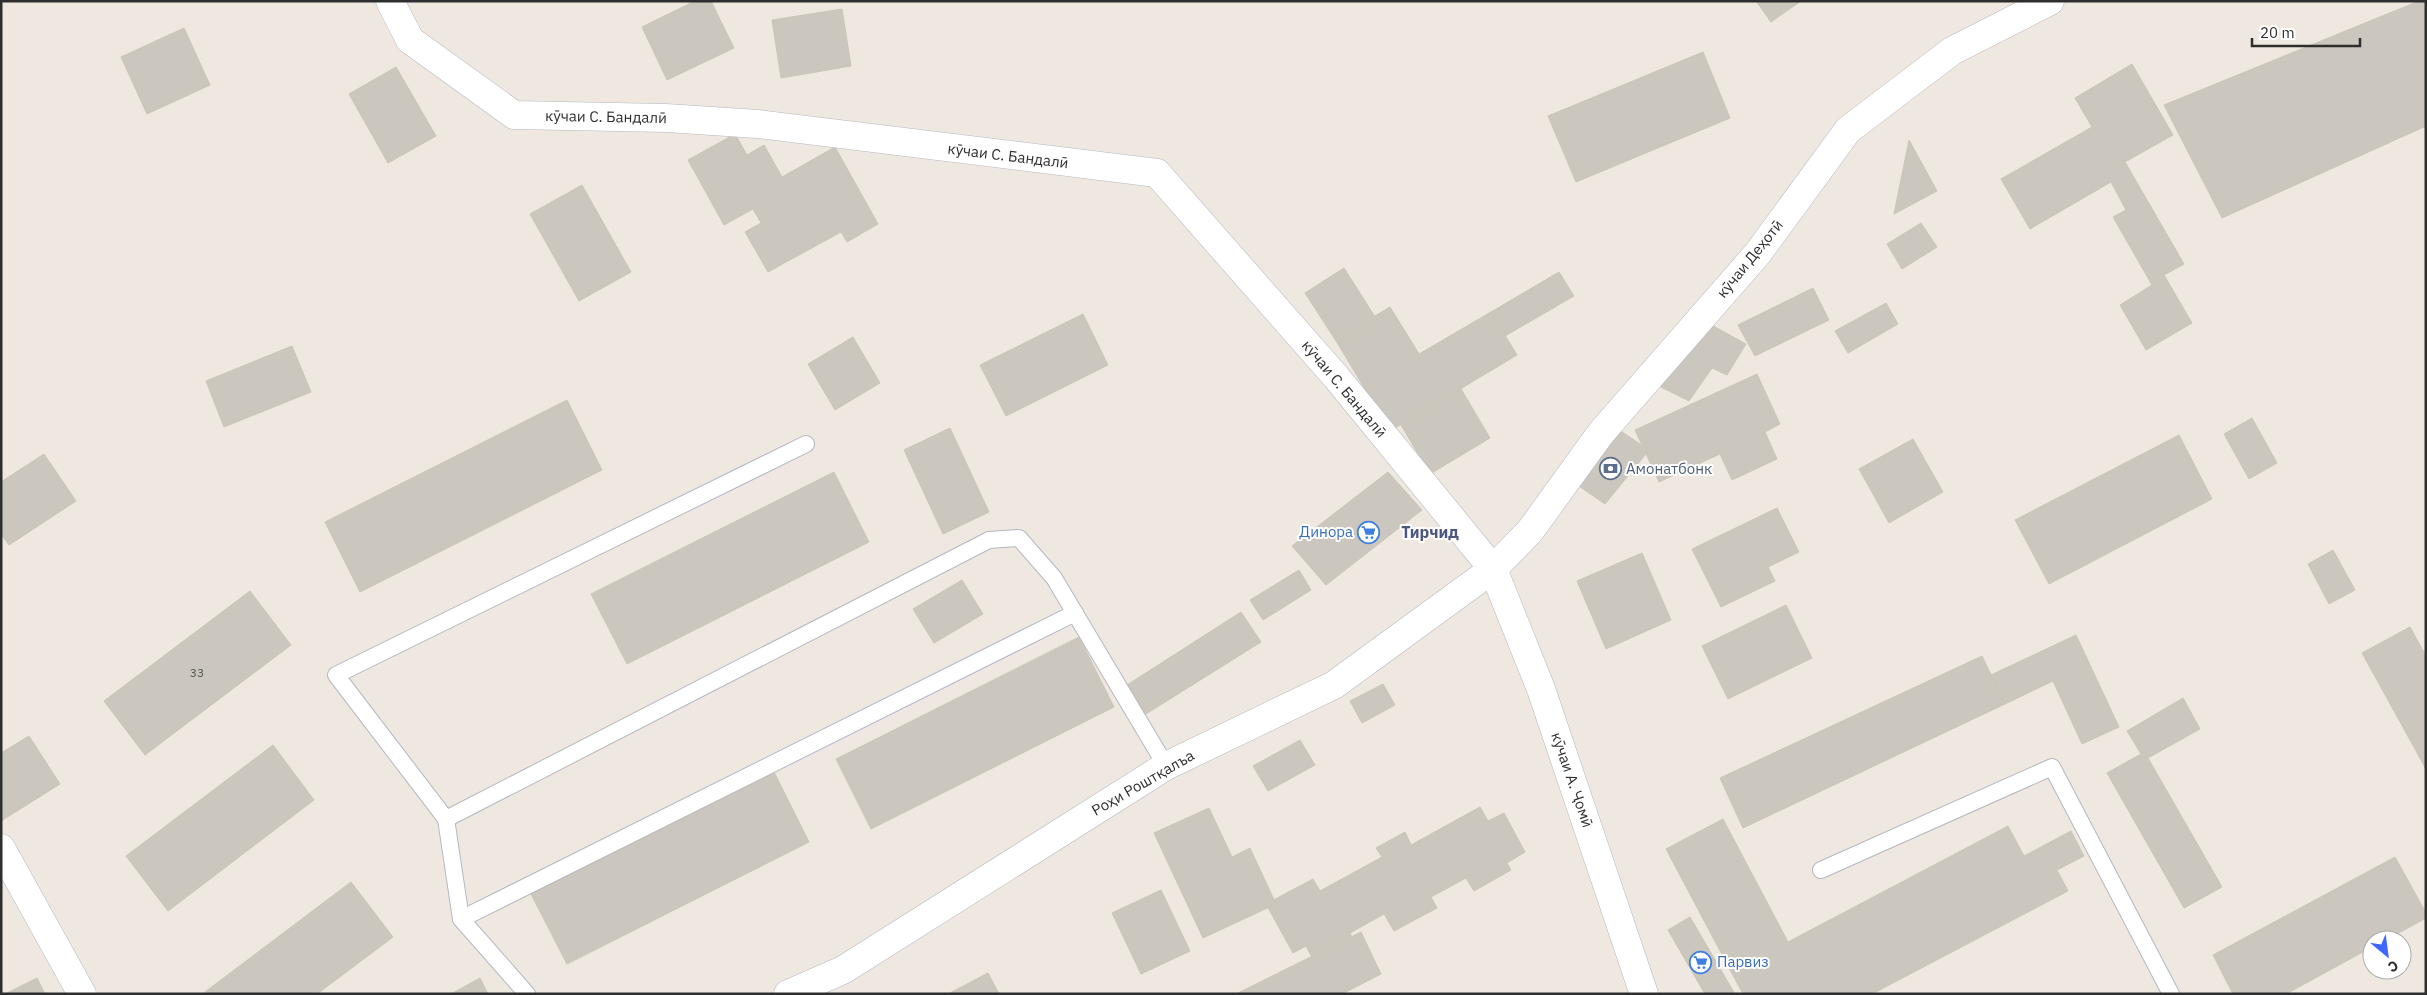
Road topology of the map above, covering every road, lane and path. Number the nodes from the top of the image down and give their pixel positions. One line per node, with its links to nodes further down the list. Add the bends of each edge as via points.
1 (390, 1): 4 (street, кӯчаи С. Бандалӣ, via 410,40 514,115 666,118 758,124 1156,173 1337,378)
2 (2050, 1): 4 (street, кӯчаи Деҳотӣ, via 1952,51 1848,130 1758,253 1601,433 1530,531)
3 (806, 444): 7 (lane, via 336,675)
4 (1493, 569): 6 (street, Роҳи Роштқалъа, via 1334,685); 14 (street, кӯчаи А. Ҷомӣ, via 1541,689)
5 (1075, 613): 6 (lane); 7 (lane, via 1054,578 1019,538 989,540); 10 (lane)
6 (1166, 766): 13 (street, Роҳи Роштқалъа, via 843,970)
7 (446, 819): 10 (lane)
8 (1, 848): 11 (street)
9 (1821, 870): 15 (lane, via 2052,767)
10 (462, 919): 12 (lane)
11 (82, 994)
12 (527, 994)
13 (788, 994)
14 (1644, 994)
15 (2171, 994)

